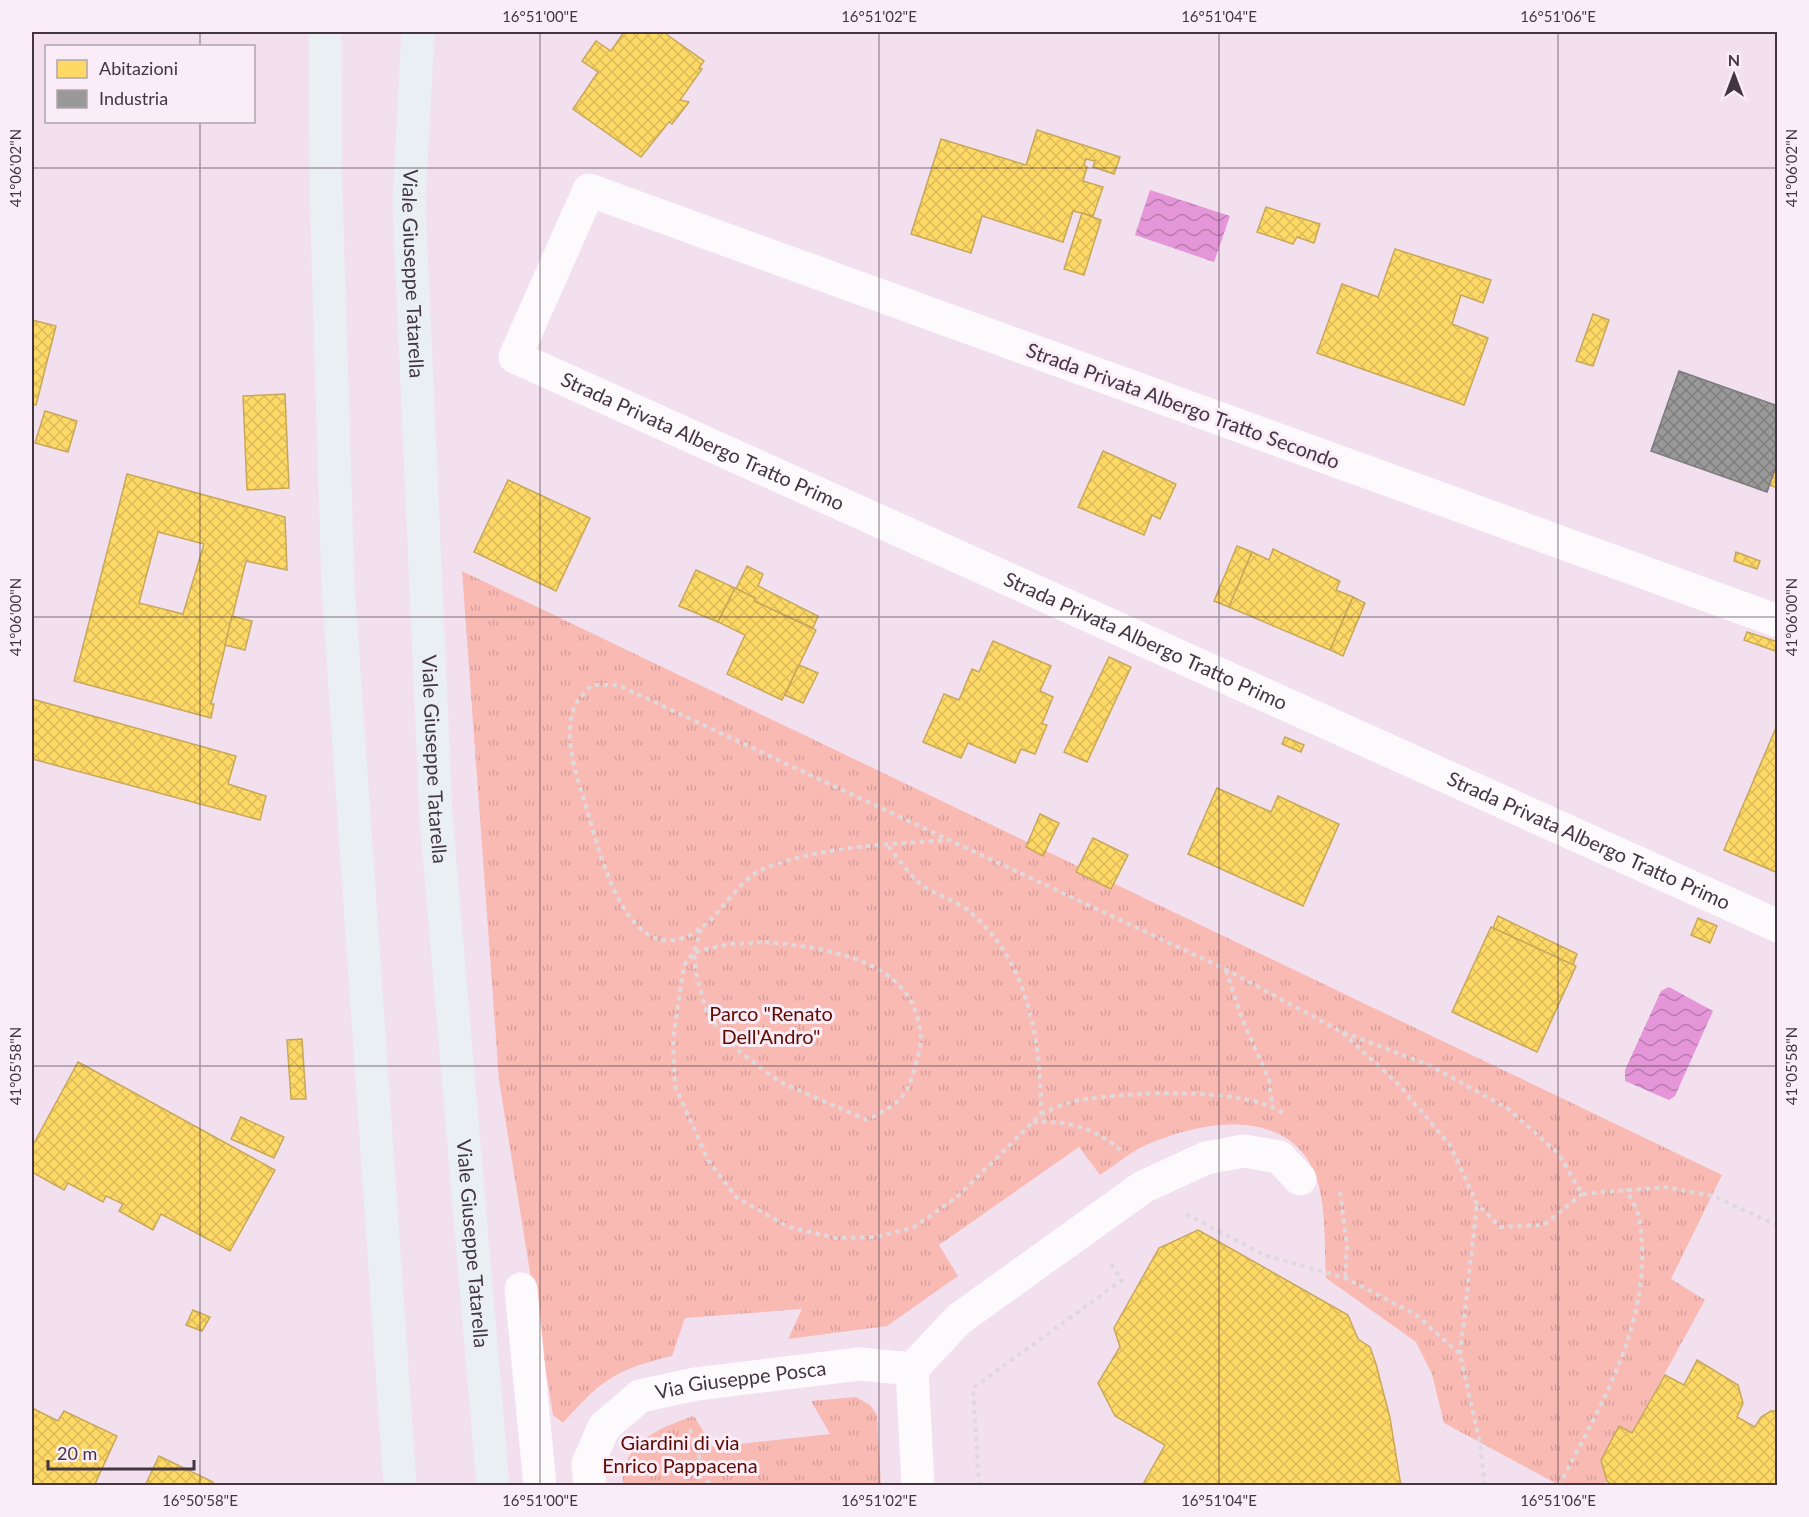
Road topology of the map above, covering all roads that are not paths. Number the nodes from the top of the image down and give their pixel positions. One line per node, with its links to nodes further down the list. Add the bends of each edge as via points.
1 (325, 32): 11 (main road, via 338,584)
2 (418, 32): 4 (main road, Viale Giuseppe Tatarella)
3 (429, 32): 4 (main road)
4 (416, 79): 12 (main road, Viale Giuseppe Tatarella, via 410,203 436,816)
5 (515, 357): 6 (street, Strada Privata Albergo Tratto Secondo, via 589,190); 7 (street, Strada Privata Albergo Tratto Primo)
6 (1778, 621)
7 (1778, 926)
8 (1300, 1179): 10 (street, via 1279,1157 1244,1151 1206,1158 1143,1187 959,1319)
9 (521, 1289): 13 (street)
10 (912, 1369): 14 (street, Via Giuseppe Posca, via 860,1364 696,1384 640,1396 604,1428 588,1464); 15 (street)
11 (400, 1485)
12 (493, 1485)
13 (540, 1485)
14 (590, 1485)
15 (918, 1485)

